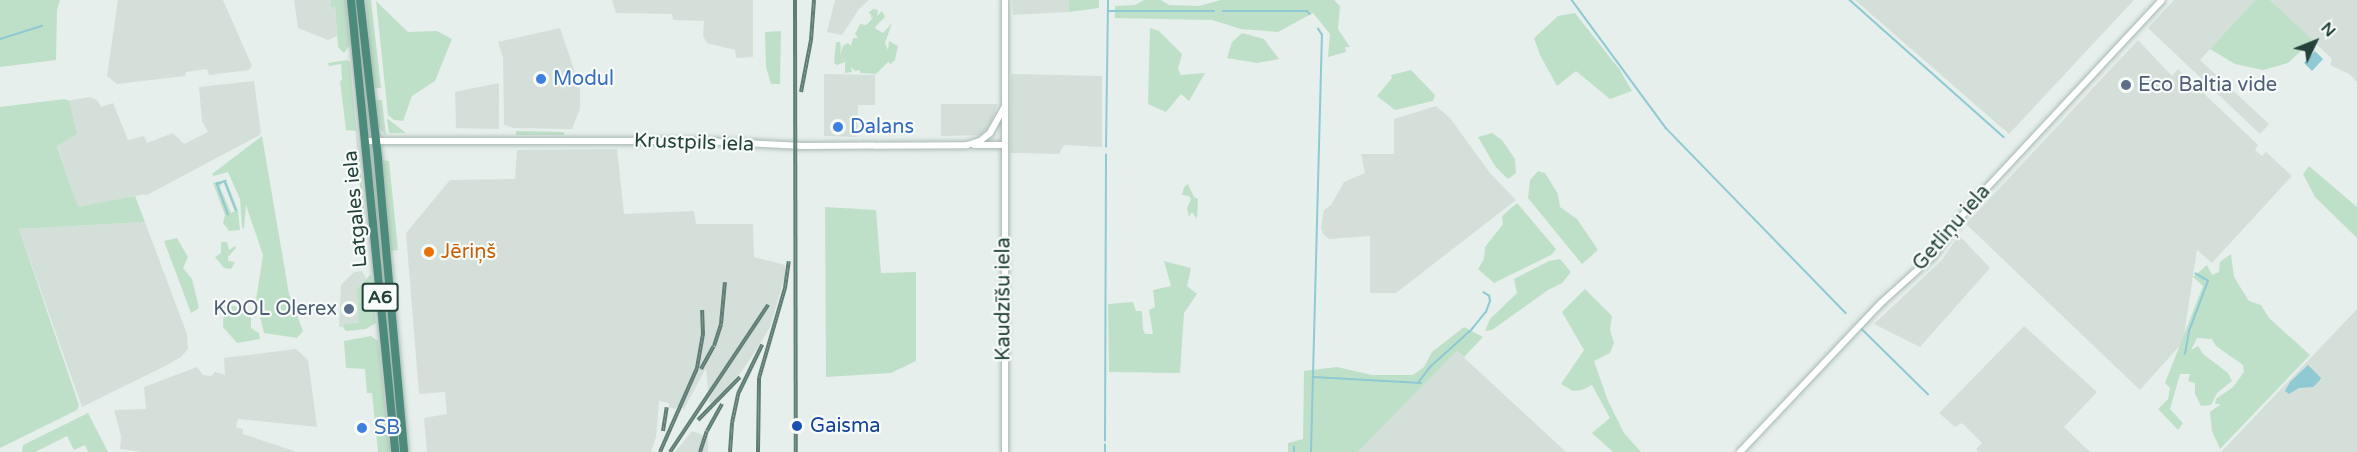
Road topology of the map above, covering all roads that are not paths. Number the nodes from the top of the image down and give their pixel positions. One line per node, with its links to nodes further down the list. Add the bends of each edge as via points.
1 (351, 0): 6 (highway, Latgales iela / A6)
2 (360, 0): 6 (highway, Latgales iela / A6)
3 (1005, 0): 5 (street)
4 (2162, 0): 12 (street, Getliņu iela, via 1968,208 1933,256 1881,303)
5 (1004, 108): 7 (street, via 990,133); 8 (street)
6 (371, 141): 7 (street, Krustpils iela); 9 (highway, Latgales iela / A6); 10 (highway, Latgales iela / A6)
7 (967, 145): 8 (street, Krustpils iela)
8 (1004, 145): 11 (street, Kaudzīšu iela)
9 (395, 452)
10 (404, 452)
11 (1005, 452)
12 (1740, 452)

